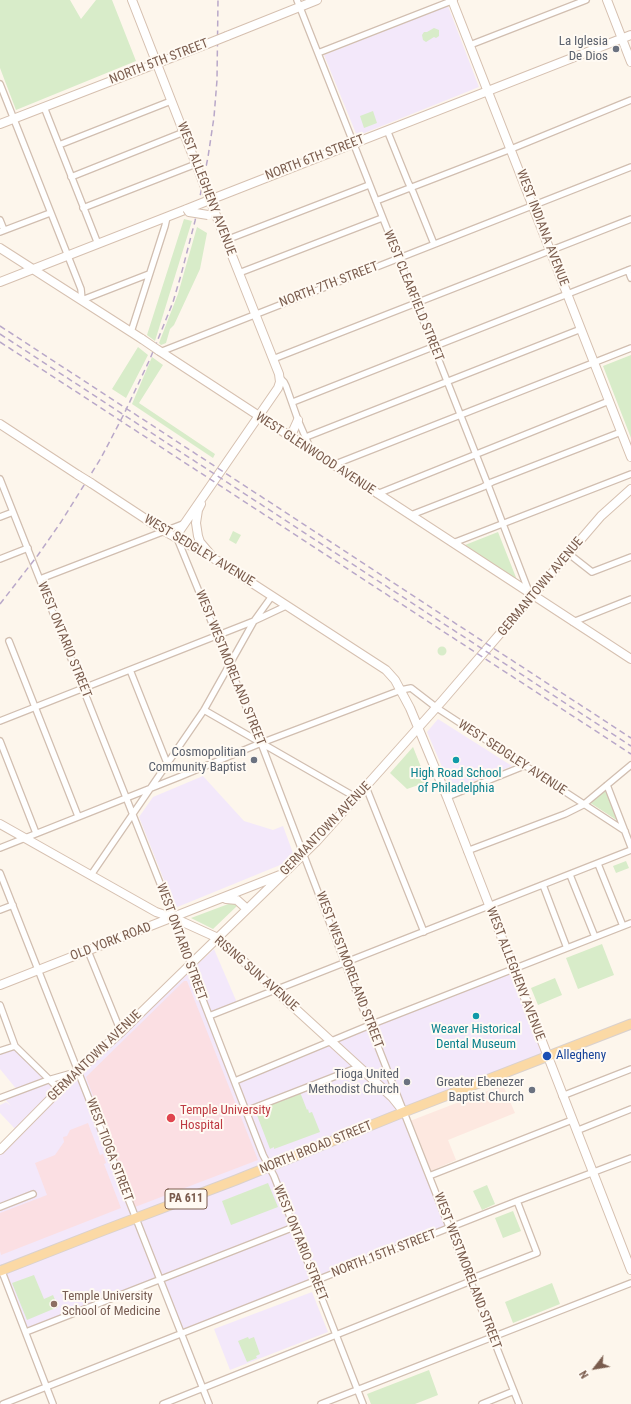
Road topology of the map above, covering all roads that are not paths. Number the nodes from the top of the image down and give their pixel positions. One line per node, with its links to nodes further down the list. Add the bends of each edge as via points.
1 (132, 0): 12 (street, WEST ALLEGHENY AVENUE)
2 (317, 0): 6 (street, NORTH 5TH STREET)
3 (453, 0): 9 (street, WEST INDIANA AVENUE); 10 (street)
4 (586, 0): 9 (street)
5 (607, 0): 8 (street)
6 (299, 3): 10 (street, WEST CLEARFIELD STREET); 12 (street, NORTH 5TH STREET, bridge)
7 (631, 35): 8 (street, NORTH 6TH STREET)
8 (622, 39): 11 (street); 14 (street, NORTH 6TH STREET)
9 (470, 45): 14 (street, WEST INDIANA AVENUE)
10 (318, 53): 22 (street, WEST CLEARFIELD STREET)
11 (631, 62)
12 (157, 63): 16 (street, WEST ALLEGHENY AVENUE); 17 (street, NORTH 5TH STREET)
13 (0, 84): 18 (street)
14 (488, 91): 20 (street, NORTH 6TH STREET); 24 (street, WEST INDIANA AVENUE)
15 (631, 100): 24 (street)
16 (171, 101): 21 (street, WEST ALLEGHENY AVENUE); 23 (street)
17 (44, 107): 18 (street, NORTH 5TH STREET); 23 (street)
18 (14, 119): 19 (street, NORTH 5TH STREET); 35 (street)
19 (0, 124)
20 (387, 130): 22 (street, NORTH 6TH STREET); 29 (street)
21 (184, 132): 25 (street, WEST ALLEGHENY AVENUE); 27 (street)
22 (353, 144): 28 (street, WEST CLEARFIELD STREET); 30 (street, NORTH 6TH STREET)
23 (59, 145): 27 (street)
24 (510, 149): 29 (street); 32 (street, WEST INDIANA AVENUE)
25 (196, 164): 30 (street, WEST ALLEGHENY AVENUE, bridge); 33 (street)
26 (631, 167): 32 (street, NORTH 7TH STREET)
27 (71, 177): 33 (street)
28 (369, 185): 31 (street, WEST CLEARFIELD STREET); 42 (street)
29 (411, 187): 31 (street); 44 (street)
30 (209, 198): 34 (street, NORTH 6TH STREET, bridge); 37 (street, WEST ALLEGHENY AVENUE)
31 (376, 201): 38 (street, WEST CLEARFIELD STREET)
32 (533, 206): 44 (street, NORTH 7TH STREET); 46 (street, WEST INDIANA AVENUE)
33 (83, 208): 43 (street)
34 (187, 209): 36 (street, NORTH 6TH STREET); 37 (street, bridge, via 189,212)
35 (50, 212): 41 (street); 47 (street)
36 (167, 217): 43 (street, NORTH 6TH STREET); 52 (street)
37 (217, 217): 42 (street, WEST ALLEGHENY AVENUE)
38 (382, 218): 48 (street, WEST CLEARFIELD STREET); 51 (street)
39 (631, 219): 46 (street)
40 (0, 220): 41 (street)
41 (2, 231)
42 (226, 240): 51 (street, WEST ALLEGHENY AVENUE)
43 (98, 244): 47 (street, NORTH 6TH STREET)
44 (434, 244): 48 (street, NORTH 7TH STREET)
45 (0, 248): 49 (street, WEST GLENWOOD AVENUE)
46 (550, 251): 55 (street, WEST INDIANA AVENUE); 57 (street)
47 (68, 256): 49 (street, NORTH 6TH STREET); 56 (street)
48 (398, 258): 57 (street, WEST CLEARFIELD STREET); 58 (street, NORTH 7TH STREET)
49 (33, 270): 54 (street, NORTH 6TH STREET); 56 (street, WEST GLENWOOD AVENUE)
50 (629, 270): 53 (street); 55 (street)
51 (239, 273): 58 (street, WEST ALLEGHENY AVENUE)
52 (149, 274): 56 (street); 60 (street)
53 (631, 278)
54 (0, 282)
55 (568, 294): 59 (street, WEST INDIANA AVENUE); 61 (street)
56 (82, 300): 60 (street, WEST GLENWOOD AVENUE)
57 (416, 303): 61 (street, WEST CLEARFIELD STREET); 64 (street)
58 (255, 314): 63 (street, NORTH 7TH STREET); 64 (street, WEST ALLEGHENY AVENUE)
59 (580, 329): 65 (street, WEST INDIANA AVENUE); 67 (street)
60 (131, 332): 63 (street, WEST GLENWOOD AVENUE, bridge)
61 (433, 346): 67 (street, WEST CLEARFIELD STREET); 69 (street)
62 (631, 348): 65 (street)
63 (159, 351): 70 (street, WEST GLENWOOD AVENUE)
64 (274, 359): 66 (street, WEST ALLEGHENY AVENUE)
65 (594, 363): 68 (street, WEST INDIANA AVENUE); 71 (street)
66 (280, 378): 69 (street, WEST ALLEGHENY AVENUE); 70 (street, via 278,388)
67 (447, 382): 71 (street, WEST CLEARFIELD STREET); 76 (street)
68 (609, 401): 74 (street, WEST INDIANA AVENUE); 78 (street)
69 (293, 402): 72 (street, WEST ALLEGHENY AVENUE)
70 (258, 416): 75 (street, WEST GLENWOOD AVENUE); 86 (street)
71 (460, 416): 78 (street, WEST CLEARFIELD STREET); 80 (street)
72 (298, 420): 75 (street); 76 (street, WEST ALLEGHENY AVENUE)
73 (0, 424): 92 (street, WEST SEDGLEY AVENUE, bridge)
74 (621, 432): 79 (street, WEST INDIANA AVENUE); 83 (street)
75 (288, 435): 77 (street, WEST GLENWOOD AVENUE)
76 (306, 437): 77 (street, WEST ALLEGHENY AVENUE)
77 (312, 451): 80 (street, WEST GLENWOOD AVENUE)
78 (476, 454): 83 (street, WEST CLEARFIELD STREET); 85 (street)
79 (631, 457)
80 (333, 465): 85 (street, WEST GLENWOOD AVENUE)
81 (631, 474): 90 (street)
82 (0, 479): 87 (street, WEST ONTARIO STREET)
83 (488, 485): 88 (street); 90 (street, WEST CLEARFIELD STREET)
84 (631, 489): 96 (street, GERMANTOWN AVENUE, via 601,516)
85 (377, 494): 88 (street, WEST GLENWOOD AVENUE)
86 (204, 495): 91 (street); 99 (street, via 197,515 198,536)
87 (13, 512): 89 (street); 95 (street, WEST ONTARIO STREET)
88 (411, 516): 94 (street, WEST GLENWOOD AVENUE)
89 (0, 517)
90 (502, 523): 94 (street); 101 (street, WEST CLEARFIELD STREET)
91 (184, 524): 92 (street); 93 (street)
92 (164, 531): 93 (street, WEST SEDGLEY AVENUE); 100 (street)
93 (176, 536): 99 (street, WEST SEDGLEY AVENUE); 107 (street, WEST WESTMORELAND STREET)
94 (453, 543): 101 (street, WEST GLENWOOD AVENUE)
95 (28, 548): 98 (street); 100 (street, WEST ONTARIO STREET)
96 (570, 554): 97 (street, via 592,572); 101 (street, GERMANTOWN AVENUE)
97 (631, 557)
98 (0, 559)
99 (218, 561): 102 (street, WEST SEDGLEY AVENUE)
100 (40, 579): 113 (street, WEST ONTARIO STREET)
101 (531, 594): 106 (street, WEST GLENWOOD AVENUE); 116 (street, GERMANTOWN AVENUE)
102 (272, 596): 104 (street, WEST SEDGLEY AVENUE); 105 (street)
103 (631, 599): 106 (street)
104 (286, 606): 105 (street); 112 (street, WEST SEDGLEY AVENUE, via 386,670)
105 (254, 621): 107 (street); 110 (street)
106 (573, 622): 109 (street, WEST GLENWOOD AVENUE)
107 (217, 636): 110 (street, WEST WESTMORELAND STREET); 111 (street)
108 (9, 641): 115 (street)
109 (630, 658)
110 (229, 666): 117 (street); 121 (street, WEST WESTMORELAND STREET)
111 (130, 670): 113 (street); 122 (street)
112 (395, 680): 114 (street, WEST ALLEGHENY AVENUE)
113 (83, 689): 115 (street); 129 (street, WEST ONTARIO STREET)
114 (400, 690): 116 (street, WEST SEDGLEY AVENUE, via 411,688); 119 (street, WEST ALLEGHENY AVENUE); 121 (street)
115 (35, 708): 118 (street); 133 (street)
116 (437, 708): 119 (street, GERMANTOWN AVENUE); 124 (street, WEST SEDGLEY AVENUE)
117 (204, 710): 121 (street); 122 (street)
118 (0, 722)
119 (418, 729): 127 (street, GERMANTOWN AVENUE); 128 (street, WEST ALLEGHENY AVENUE)
120 (0, 741): 136 (street)
121 (261, 743): 126 (street); 130 (street); 142 (street, WEST WESTMORELAND STREET)
122 (167, 763): 126 (street)
123 (631, 765): 125 (street)
124 (524, 766): 128 (street); 131 (street, WEST SEDGLEY AVENUE)
125 (607, 785): 131 (street); 135 (street)
126 (150, 788): 129 (street); 132 (street)
127 (366, 788): 130 (street, GERMANTOWN AVENUE); 157 (street)
128 (447, 797): 141 (street, WEST ALLEGHENY AVENUE)
129 (126, 798): 132 (street, WEST ONTARIO STREET); 133 (street)
130 (357, 798): 142 (street, GERMANTOWN AVENUE)
131 (583, 805): 135 (street, WEST SEDGLEY AVENUE); 141 (street)
132 (133, 814): 146 (street); 154 (street, WEST ONTARIO STREET)
133 (78, 816): 136 (street)
134 (0, 824): 137 (street, RISING SUN AVENUE)
135 (625, 831): 138 (street)
136 (36, 833): 137 (street)
137 (24, 838): 139 (street); 146 (street, RISING SUN AVENUE)
138 (631, 847)
139 (0, 848)
140 (631, 850): 143 (street)
141 (467, 851): 151 (street, WEST ALLEGHENY AVENUE)
142 (304, 855): 144 (street, GERMANTOWN AVENUE); 162 (street, WEST WESTMORELAND STREET)
143 (598, 864): 147 (street); 156 (street)
144 (286, 872): 149 (street, OLD YORK ROAD); 152 (street, GERMANTOWN AVENUE)
145 (0, 873): 150 (street, WEST TIOGA STREET)
146 (91, 875): 154 (street, RISING SUN AVENUE, via 156,912)
147 (570, 875): 148 (street); 158 (street)
148 (543, 886): 151 (street); 160 (street)
149 (223, 898): 152 (street, via 237,900); 154 (street, OLD YORK ROAD)
150 (13, 904): 153 (street); 165 (street, WEST TIOGA STREET)
151 (488, 906): 157 (street); 164 (street, WEST ALLEGHENY AVENUE)
152 (248, 909): 159 (street, GERMANTOWN AVENUE)
153 (0, 910)
154 (174, 918): 159 (street, RISING SUN AVENUE); 161 (street, OLD YORK ROAD); 163 (street, WEST ONTARIO STREET)
155 (631, 922): 156 (street)
156 (622, 926): 158 (street)
157 (424, 932): 162 (street)
158 (595, 937): 160 (street)
159 (218, 938): 163 (street, GERMANTOWN AVENUE); 167 (street, RISING SUN AVENUE)
160 (567, 948): 164 (street)
161 (88, 951): 165 (street, OLD YORK ROAD); 172 (street)
162 (346, 963): 167 (street); 171 (street, WEST WESTMORELAND STREET)
163 (191, 964): 169 (street, WEST ONTARIO STREET); 172 (street, GERMANTOWN AVENUE)
164 (514, 969): 171 (street); 176 (street, WEST ALLEGHENY AVENUE)
165 (39, 970): 166 (street, OLD YORK ROAD); 179 (street, WEST TIOGA STREET)
166 (0, 985)
167 (275, 990): 169 (street); 173 (street, RISING SUN AVENUE)
168 (0, 1005): 174 (street)
169 (209, 1016): 181 (street, WEST ONTARIO STREET)
170 (631, 1024): 176 (main road, NORTH BROAD STREET / PA 611)
171 (370, 1025): 173 (street); 187 (street, WEST WESTMORELAND STREET)
172 (121, 1032): 179 (street, GERMANTOWN AVENUE)
173 (332, 1042): 177 (street, RISING SUN AVENUE); 181 (street)
174 (15, 1046): 175 (street); 180 (street)
175 (0, 1052)
176 (547, 1056): 183 (street, WEST ALLEGHENY AVENUE); 187 (main road, NORTH BROAD STREET / PA 611)
177 (359, 1067): 186 (street); 187 (street, RISING SUN AVENUE, via 392,1097)
178 (631, 1069): 183 (street)
179 (78, 1072): 180 (street); 182 (street, GERMANTOWN AVENUE); 198 (street, WEST TIOGA STREET)
180 (48, 1080): 182 (street); 184 (street)
181 (235, 1080): 186 (street, WEST ONTARIO STREET)
182 (60, 1090): 190 (street, GERMANTOWN AVENUE)
183 (562, 1096): 188 (street, WEST ALLEGHENY AVENUE)
184 (0, 1098)
185 (631, 1110): 189 (street)
186 (246, 1111): 192 (street, WEST ONTARIO STREET)
187 (404, 1112): 192 (main road, NORTH BROAD STREET / PA 611); 194 (street, WEST WESTMORELAND STREET)
188 (572, 1120): 189 (street, WEST ALLEGHENY AVENUE); 194 (street)
189 (576, 1131): 193 (street, WEST ALLEGHENY AVENUE)
190 (0, 1150)
191 (631, 1158): 193 (street, NORTH 15TH STREET)
192 (269, 1167): 198 (main road, NORTH BROAD STREET / PA 611); 199 (street, WEST ONTARIO STREET)
193 (593, 1173): 196 (street, NORTH 15TH STREET); 202 (street, WEST ALLEGHENY AVENUE)
194 (429, 1176): 200 (street, WEST WESTMORELAND STREET)
195 (33, 1194): 197 (street)
196 (517, 1202): 200 (street, NORTH 15TH STREET); 203 (street, via 537,1254)
197 (0, 1207)
198 (136, 1218): 201 (main road, NORTH BROAD STREET / PA 611); 204 (street, WEST TIOGA STREET)
199 (294, 1226): 204 (street); 205 (street, WEST ONTARIO STREET)
200 (450, 1228): 203 (street, WEST WESTMORELAND STREET); 205 (street, NORTH 15TH STREET)
201 (1, 1270): 207 (street)
202 (631, 1270)
203 (470, 1278): 209 (street, via 466,1282); 210 (street, WEST WESTMORELAND STREET)
204 (160, 1279): 207 (street); 208 (street, WEST TIOGA STREET)
205 (315, 1281): 208 (street, NORTH 15TH STREET); 209 (street, WEST ONTARIO STREET)
206 (631, 1283): 210 (street)
207 (26, 1332): 211 (street)
208 (181, 1334): 211 (street, NORTH 15TH STREET); 212 (street, WEST TIOGA STREET)
209 (336, 1335): 212 (street); 213 (street, WEST ONTARIO STREET)
210 (493, 1337): 213 (street); 214 (street, WEST WESTMORELAND STREET)
211 (47, 1388): 215 (street, NORTH 15TH STREET); 216 (street)
212 (202, 1388): 217 (street); 218 (street, WEST TIOGA STREET)
213 (357, 1389): 219 (street); 220 (street, WEST ONTARIO STREET)
214 (514, 1391): 221 (street); 222 (street, WEST WESTMORELAND STREET)
215 (4, 1404)
216 (53, 1404)
217 (162, 1404)
218 (209, 1404)
219 (321, 1404)
220 (363, 1404)
221 (482, 1404)
222 (519, 1404)

